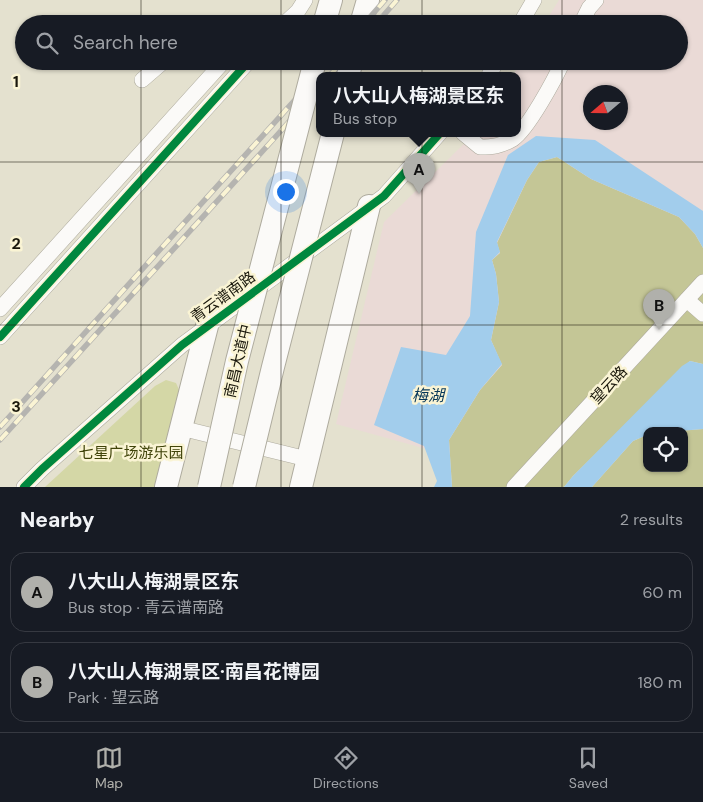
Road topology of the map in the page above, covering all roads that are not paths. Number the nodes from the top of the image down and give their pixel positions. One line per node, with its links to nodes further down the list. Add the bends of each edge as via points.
1 (305, 0): 6 (street)
2 (331, 0): 7 (highway)
3 (368, 0): 8 (highway)
4 (534, 0): 9 (street)
5 (596, 0): 10 (street)
6 (294, 15)
7 (327, 15)
8 (364, 15)
9 (525, 15)
10 (586, 15)
11 (154, 70): 16 (street)
12 (216, 70): 25 (street)
13 (241, 70): 28 (street)
14 (313, 70): 33 (highway, 南昌大道中, bridge, via 237,361)
15 (559, 70): 17 (street)
16 (142, 80)
17 (521, 131)
18 (333, 137): 34 (highway, bridge)
19 (436, 137): 22 (street, 青云谱南路, via 384,196)
20 (468, 137): 21 (street, via 480,147 496,147)
21 (515, 137)
22 (369, 206): 27 (street, 青云谱南路); 30 (highway)
23 (703, 282): 24 (street, 望云路)
24 (687, 300): 26 (street); 36 (street, 望云路)
25 (0, 309)
26 (703, 314)
27 (207, 326): 29 (highway); 31 (street, 青云谱南路, via 152,371)
28 (0, 336)
29 (181, 428): 30 (street); 32 (highway)
30 (307, 459): 35 (highway)
31 (24, 487)
32 (166, 487)
33 (209, 487)
34 (244, 487)
35 (300, 487)
36 (514, 487)

